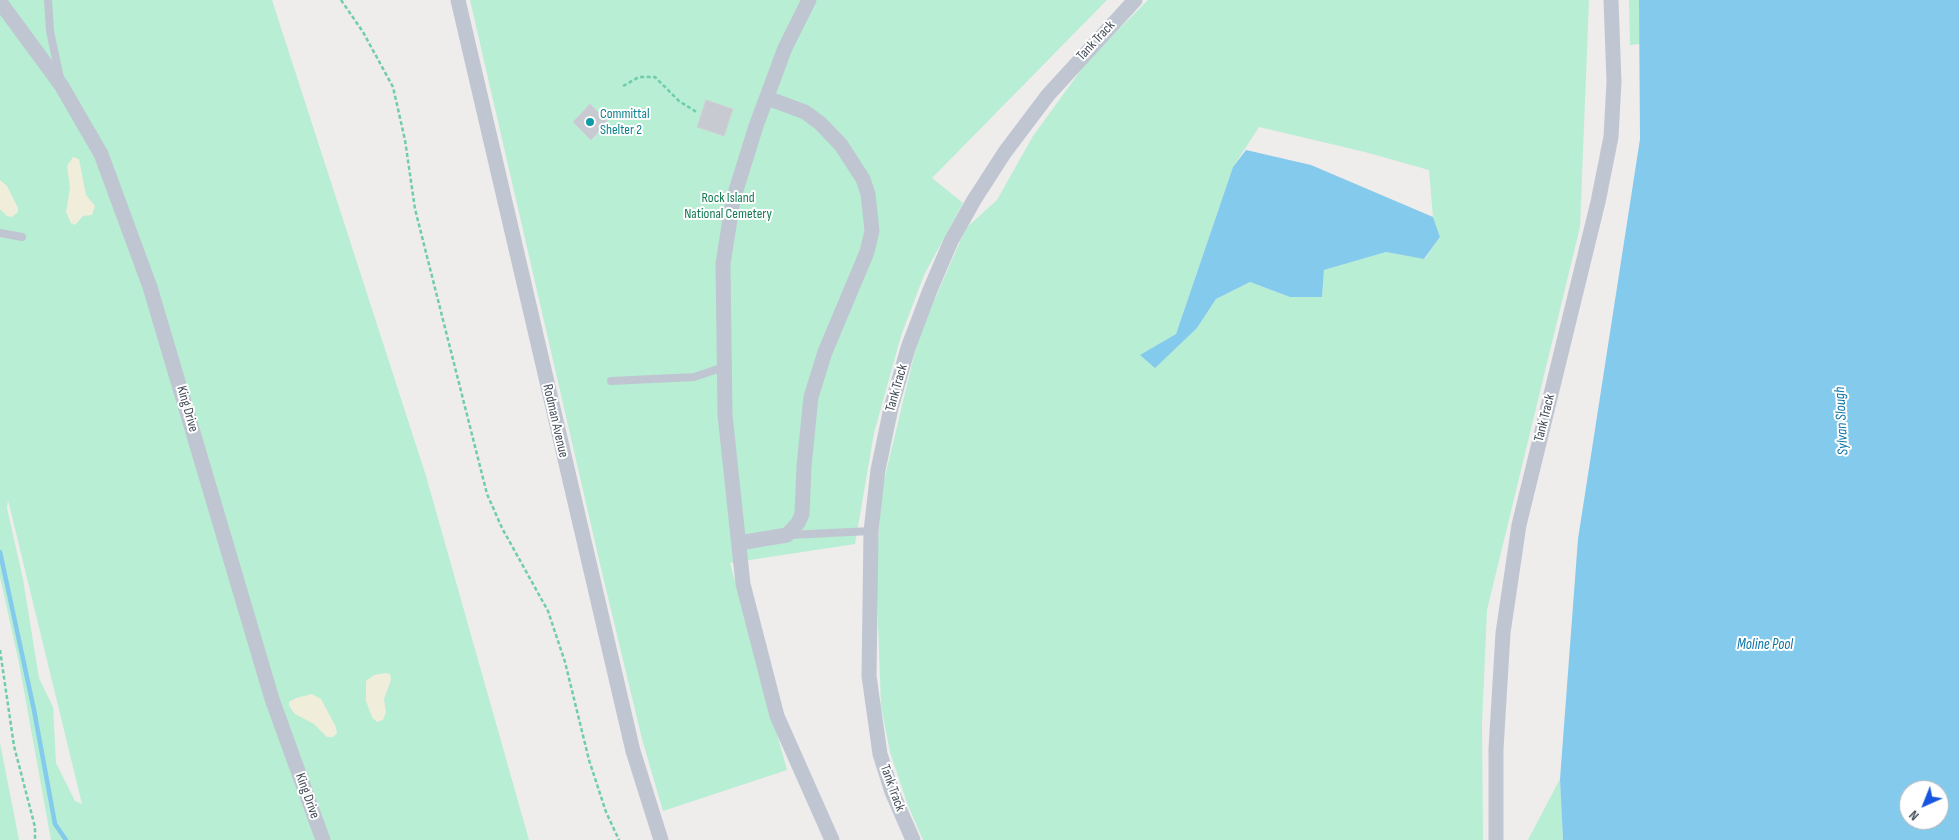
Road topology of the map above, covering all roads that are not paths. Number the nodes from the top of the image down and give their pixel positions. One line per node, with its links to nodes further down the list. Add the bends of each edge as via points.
1 (48, 0): 7 (lane, via 50,31)
2 (458, 0): 17 (street, Rodman Avenue, via 633,751)
3 (809, 0): 8 (street, via 785,48)
4 (1135, 0): 13 (street, Tank Track, via 1030,118 974,200 951,241 908,348 890,408)
5 (1611, 0): 20 (street, Tank Track, via 1614,82 1611,136 1598,202 1519,525 1503,633 1496,749)
6 (0, 2): 7 (street, King Drive)
7 (61, 85): 16 (street, King Drive, via 100,154 150,288 272,699)
8 (767, 98): 11 (street, via 733,200 723,264); 14 (street, via 804,112 830,133 863,179 871,210 872,231 811,397 802,514)
9 (0, 233): 10 (lane)
10 (22, 237)
11 (724, 367): 12 (lane, via 694,377); 15 (street, via 725,415)
12 (610, 381)
13 (871, 531): 14 (lane); 19 (street, Tank Track, via 869,676 880,754)
14 (787, 536): 15 (street)
15 (739, 543): 18 (street, via 742,584 777,716)
16 (324, 840)
17 (661, 840)
18 (832, 840)
19 (913, 840)
20 (1496, 840)

